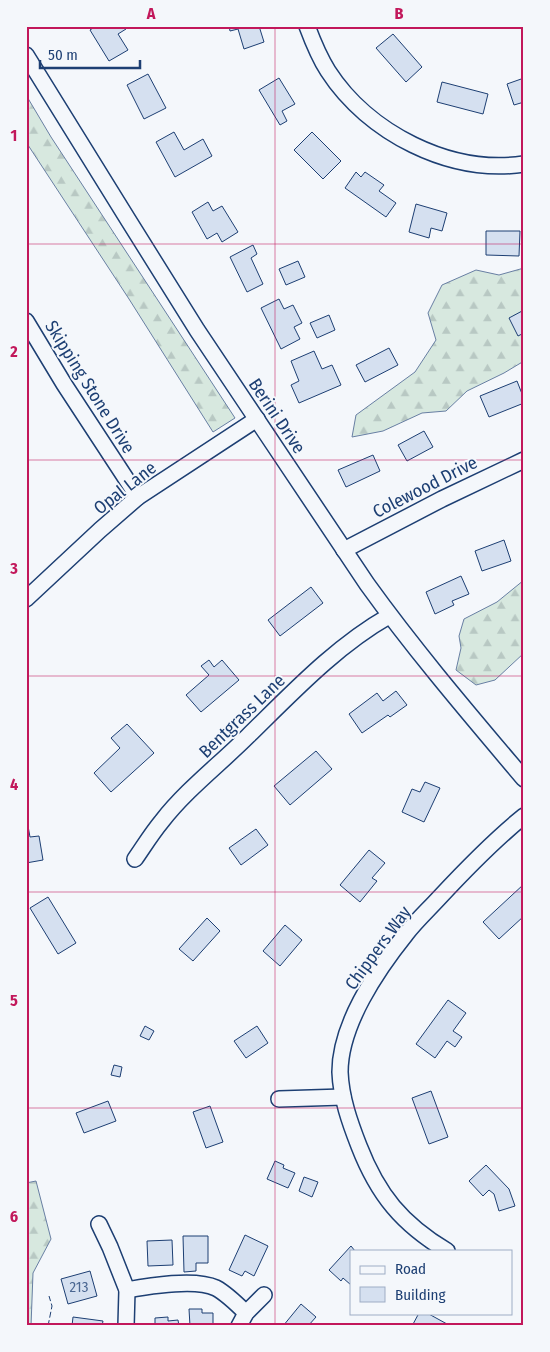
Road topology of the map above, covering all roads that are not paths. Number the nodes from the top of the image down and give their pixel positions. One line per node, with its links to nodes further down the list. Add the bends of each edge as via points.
1 (307, 26): 3 (street, via 328,71 352,101 376,123 439,155 487,165)
2 (26, 55): 5 (street, Berini Drive, via 197,330)
3 (524, 164)
4 (26, 321): 7 (street, Skipping Stone Drive)
5 (257, 419): 7 (street, Opal Lane); 8 (street, Berini Drive)
6 (524, 460): 8 (street, Colewood Drive)
7 (138, 498): 9 (street, Opal Lane)
8 (344, 550): 10 (street, Berini Drive)
9 (26, 599)
10 (390, 616): 11 (street, Berini Drive); 13 (street, Bentgrass Lane, via 353,640 293,692 162,820)
11 (524, 779)
12 (524, 816): 14 (street, Chippers Way, via 468,866 412,927 383,965 355,1013 344,1042 340,1072)
13 (135, 859)
14 (343, 1097): 15 (street); 17 (street, Chippers Way, via 361,1152 385,1197 403,1219)
15 (279, 1099)
16 (98, 1224): 18 (street)
17 (446, 1250)
18 (126, 1290): 20 (street, via 196,1283 215,1288 236,1302); 21 (street)
19 (264, 1295): 20 (street)
20 (242, 1319)
21 (126, 1326)

